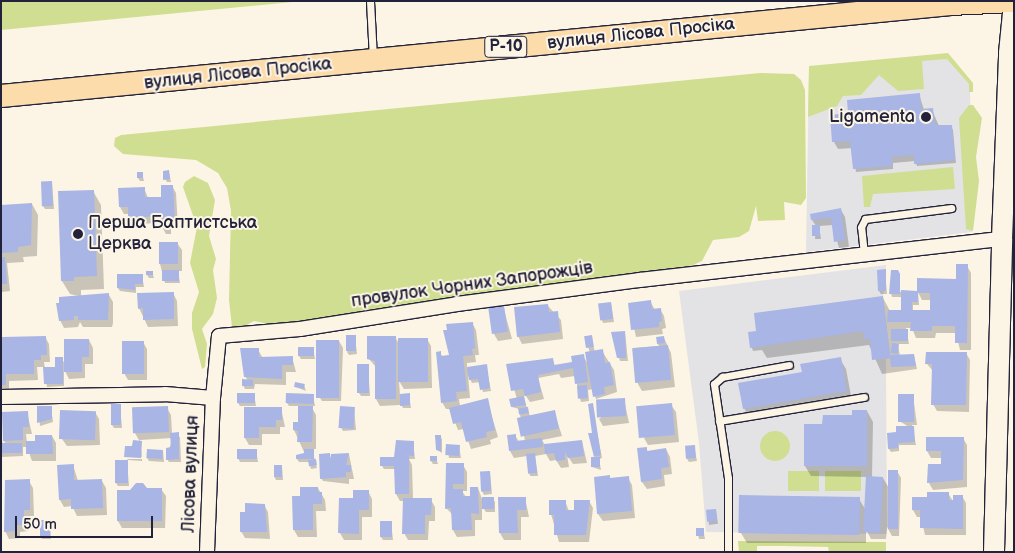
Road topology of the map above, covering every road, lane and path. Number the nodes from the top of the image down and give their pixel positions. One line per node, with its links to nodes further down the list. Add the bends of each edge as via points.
1 (370, 1): 3 (lane)
2 (1012, 2): 3 (main road, вулиця Лісова Просіка / Р-10, via 950,4); 6 (main road)
3 (373, 60): 4 (main road, вулиця Лісова Просіка / Р-10)
4 (1, 96)
5 (950, 208): 7 (lane, via 865,219 861,228)
6 (1002, 238): 7 (street, провулок Чорних Запорожців); 15 (main road)
7 (864, 254): 11 (street, провулок Чорних Запорожців, via 456,304 300,329 220,336)
8 (789, 365): 12 (lane, via 718,378 714,387)
9 (1, 396): 11 (street, via 165,394)
10 (864, 397): 12 (lane)
11 (213, 398): 13 (street, Лісова вулиця)
12 (720, 421): 14 (lane, via 728,478)
13 (207, 552)
14 (728, 552)
15 (994, 552)

